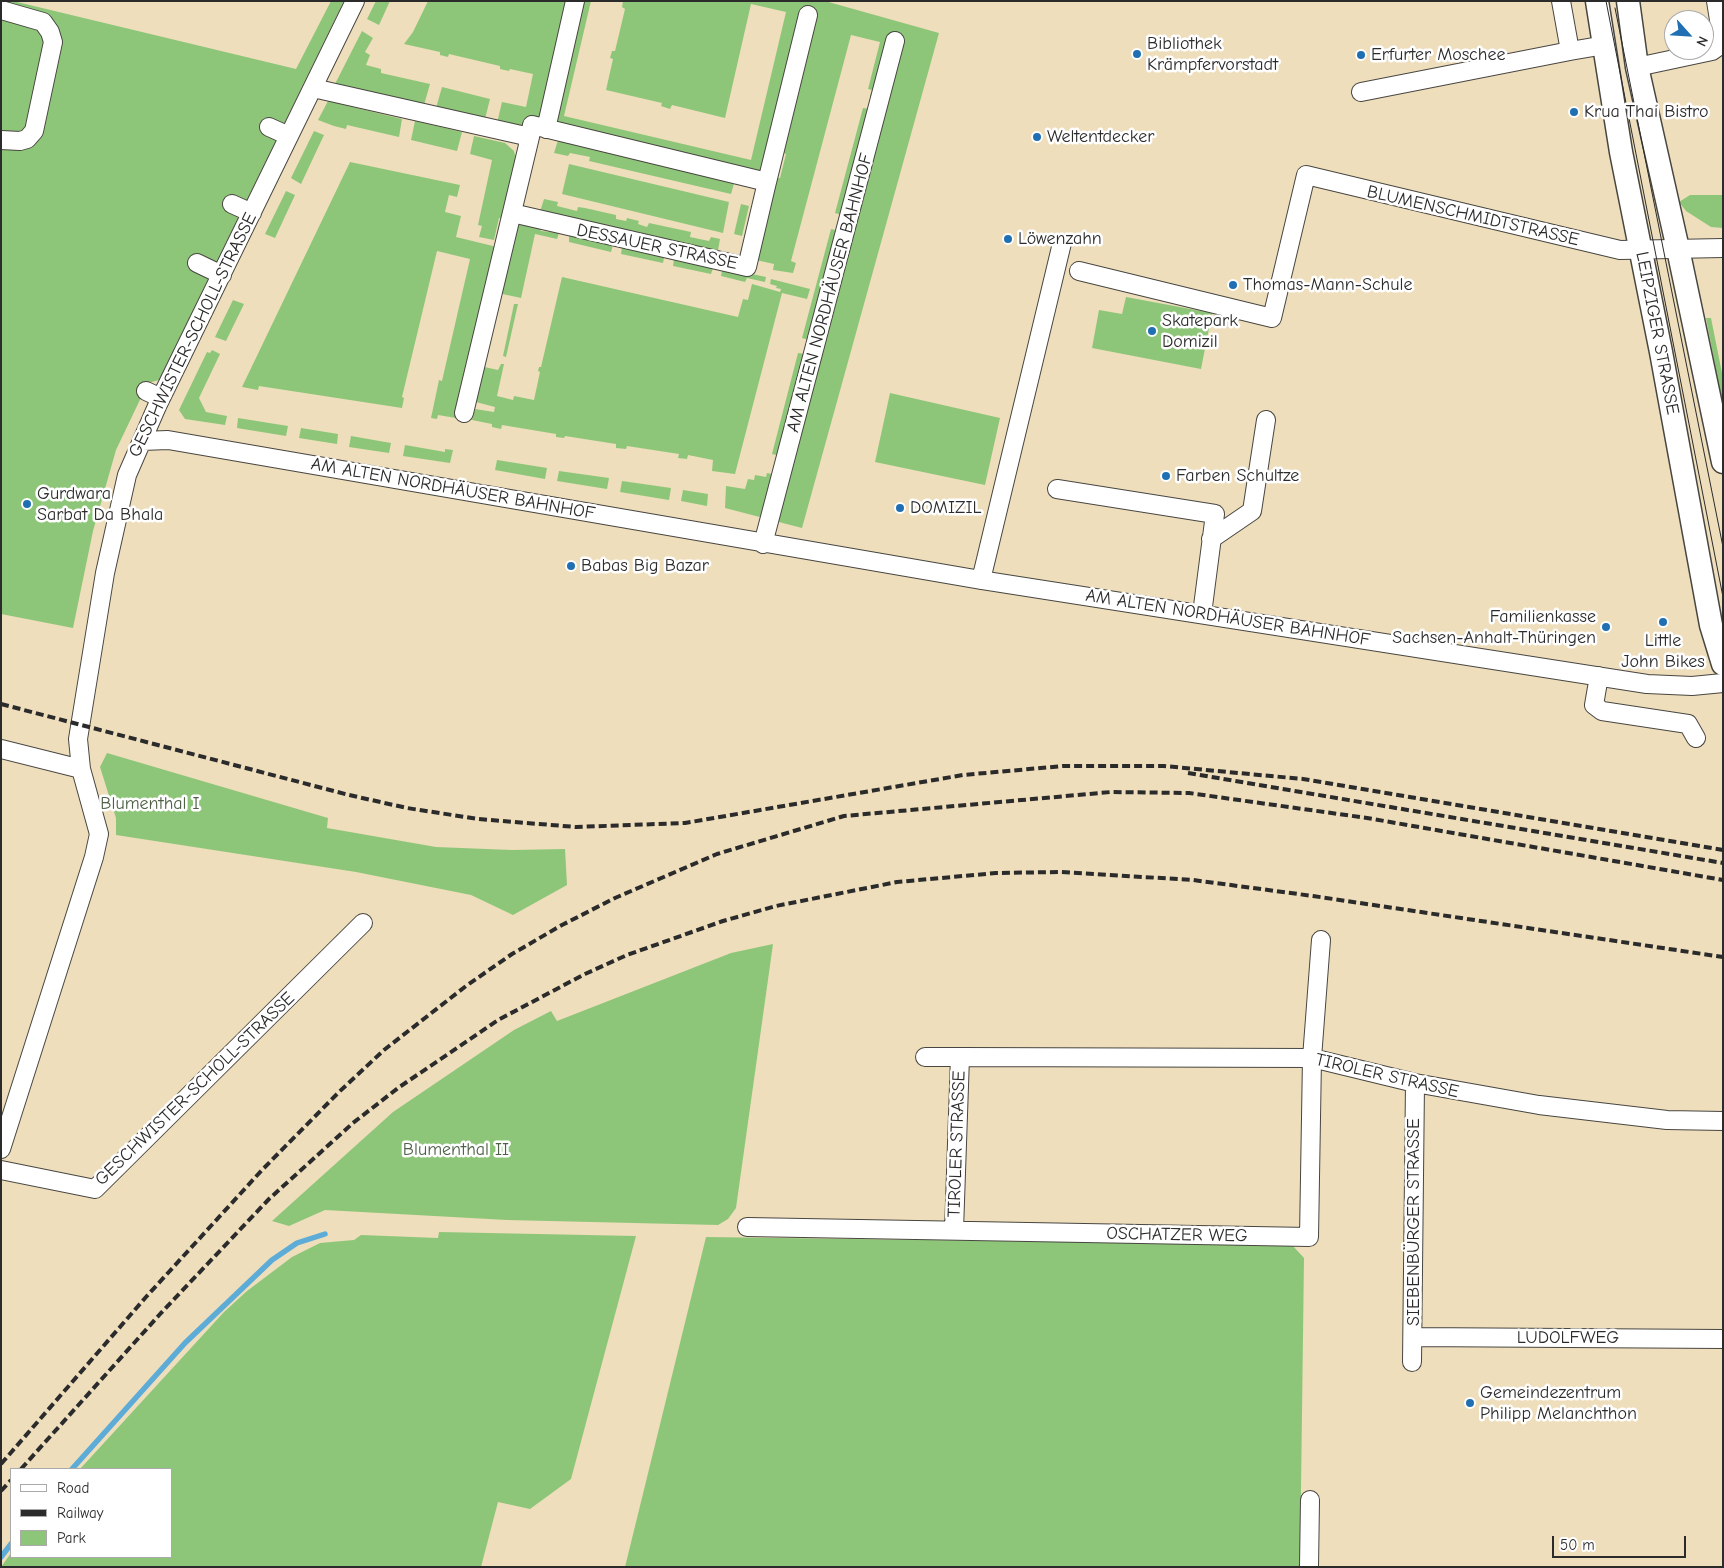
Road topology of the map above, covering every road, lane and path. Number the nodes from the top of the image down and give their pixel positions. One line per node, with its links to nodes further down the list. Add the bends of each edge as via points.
1 (355, 1): 13 (street, GESCHWISTER-SCHOLL-STRASSE)
2 (576, 1): 16 (street)
3 (1561, 1): 11 (street)
4 (1597, 1): 10 (main road, LEIPZIGER STRASSE)
5 (1628, 1): 12 (main road, LEIPZIGER STRASSE)
6 (1716, 1): 12 (street, via 1722,39 1719,46 1712,51)
7 (1, 10): 19 (street, via 43,22 52,42 34,131 20,141)
8 (808, 15): 20 (street, DESSAUER STRASSE)
9 (895, 41): 37 (street, AM ALTEN NORDHÄUSER BAHNHOF)
10 (1605, 45): 11 (street); 27 (main road, LEIPZIGER STRASSE, via 1621,152)
11 (1570, 51): 14 (street)
12 (1637, 68): 26 (main road, LEIPZIGER STRASSE)
13 (313, 88): 17 (street, GESCHWISTER-SCHOLL-STRASSE); 18 (street)
14 (1361, 92)
15 (269, 127): 17 (street)
16 (546, 129): 18 (street, via 532,126); 20 (street)
17 (289, 136): 22 (street, GESCHWISTER-SCHOLL-STRASSE)
18 (530, 137): 23 (street)
19 (1, 140)
20 (767, 182): 23 (street, DESSAUER STRASSE, via 746,267)
21 (232, 204): 22 (street)
22 (252, 213): 30 (street, GESCHWISTER-SCHOLL-STRASSE)
23 (512, 213): 31 (street)
24 (1062, 242): 38 (street)
25 (1723, 248): 26 (street, BLUMENSCHMIDTSTRASSE)
26 (1678, 249): 27 (street, BLUMENSCHMIDTSTRASSE); 34 (main road, LEIPZIGER STRASSE)
27 (1642, 250): 29 (street, BLUMENSCHMIDTSTRASSE, via 1620,250 1306,176 1272,318); 40 (main road, LEIPZIGER STRASSE, via 1711,625)
28 (197, 263): 30 (street)
29 (1079, 271)
30 (222, 275): 33 (street, GESCHWISTER-SCHOLL-STRASSE, via 154,394)
31 (464, 413)
32 (1266, 420): 36 (street, via 1252,511)
33 (142, 441): 37 (street, AM ALTEN NORDHÄUSER BAHNHOF, via 177,441); 45 (street, GESCHWISTER-SCHOLL-STRASSE, via 127,475 105,572 78,739)
34 (1723, 462)
35 (1058, 489): 36 (street, via 1215,514)
36 (1211, 539): 39 (street)
37 (763, 544): 38 (street, AM ALTEN NORDHÄUSER BAHNHOF)
38 (981, 580): 39 (street, AM ALTEN NORDHÄUSER BAHNHOF)
39 (1202, 614): 41 (street, AM ALTEN NORDHÄUSER BAHNHOF)
40 (1723, 664)
41 (1599, 676): 42 (street, AM ALTEN NORDHÄUSER BAHNHOF, via 1646,684 1692,686); 43 (street, via 1594,705 1602,711 1688,724)
42 (1723, 683)
43 (1696, 738)
44 (1, 749): 45 (street)
45 (82, 769): 53 (street, GESCHWISTER-SCHOLL-STRASSE, via 99,834)
46 (363, 923): 54 (street, GESCHWISTER-SCHOLL-STRASSE, via 95,1189)
47 (1321, 940): 50 (street, OSCHATZER WEG)
48 (925, 1057): 49 (street, TIROLER STRASSE)
49 (960, 1057): 50 (street, TIROLER STRASSE); 56 (street, TIROLER STRASSE)
50 (1312, 1058): 51 (street, TIROLER STRASSE); 56 (street, OSCHATZER WEG, via 1309,1237)
51 (1414, 1083): 52 (street, TIROLER STRASSE, via 1538,1105 1667,1120); 57 (street, SIEBENBÜRGER STRASSE)
52 (1723, 1121)
53 (1, 1148)
54 (1, 1170)
55 (746, 1228): 56 (street, OSCHATZER WEG)
56 (954, 1230)
57 (1413, 1337): 58 (street, LUDOLFWEG); 59 (street, SIEBENBÜRGER STRASSE)
58 (1723, 1339)
59 (1412, 1362)
60 (1310, 1500): 61 (street)
61 (1309, 1567)

